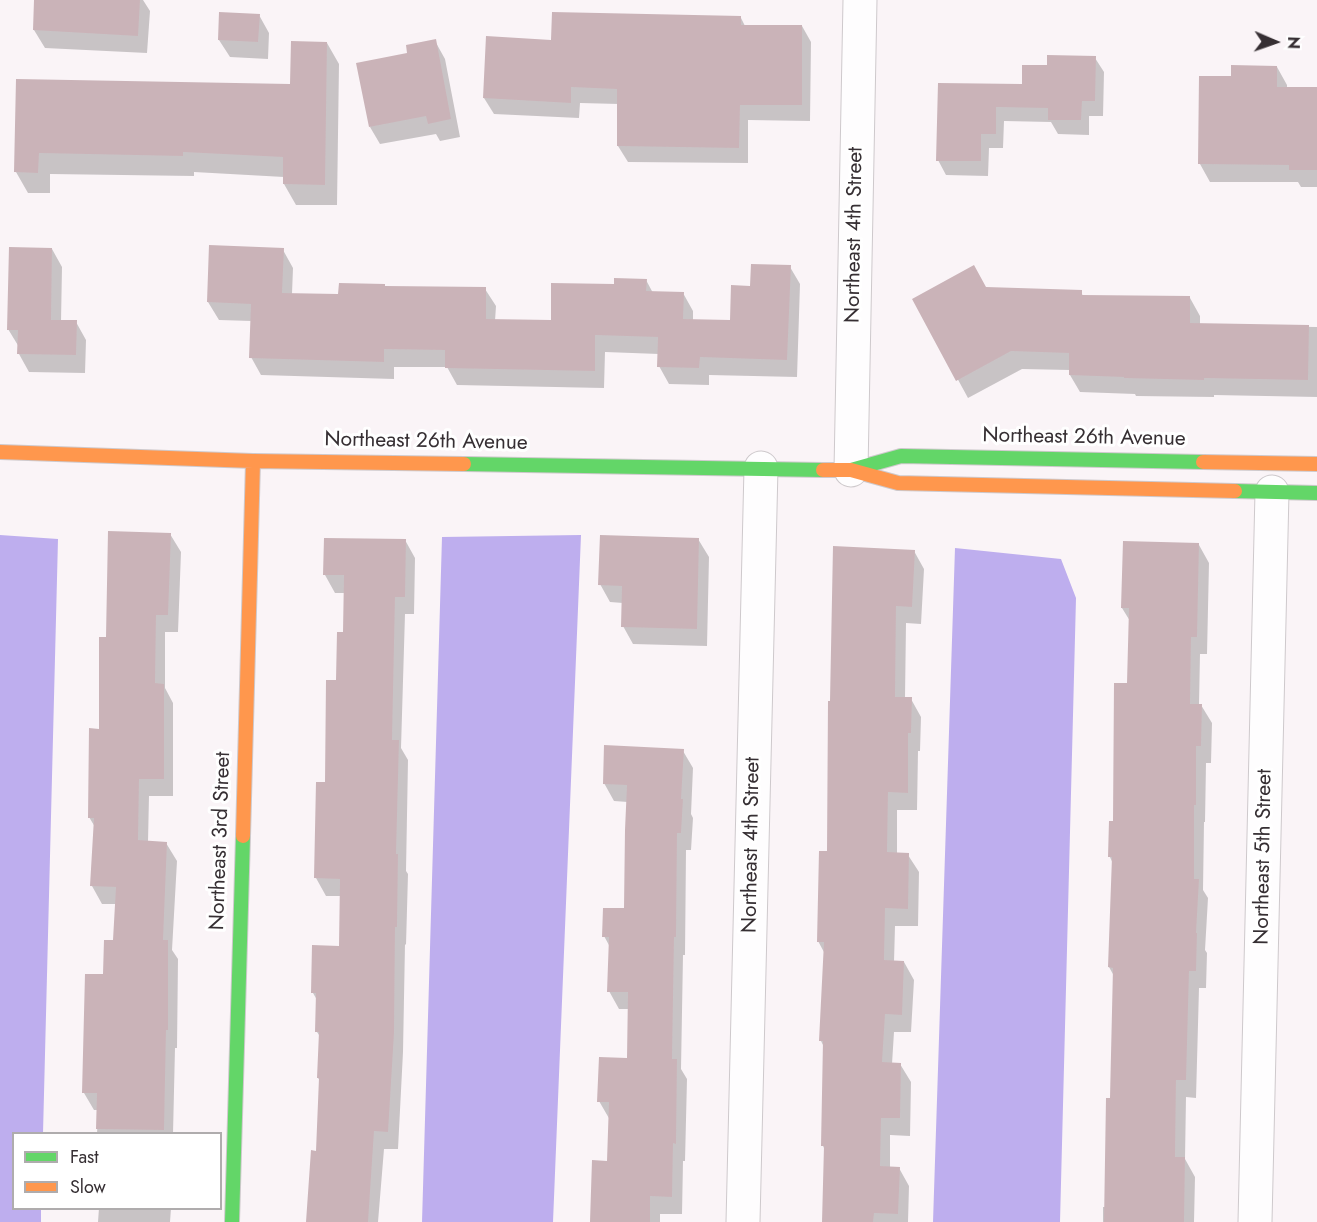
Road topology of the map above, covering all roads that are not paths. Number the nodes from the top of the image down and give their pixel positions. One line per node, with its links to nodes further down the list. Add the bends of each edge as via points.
1 (860, 0): 6 (street, Northeast 4th Street)
2 (0, 452): 3 (street, Northeast 26th Avenue)
3 (253, 461): 5 (street, Northeast 26th Avenue); 9 (street, Northeast 3rd Street)
4 (1317, 464): 6 (street, Northeast 26th Avenue, via 902,456)
5 (761, 468): 6 (street, Northeast 26th Avenue); 10 (street, Northeast 4th Street)
6 (851, 470): 7 (street, Northeast 26th Avenue, via 898,483)
7 (1272, 492): 8 (street, Northeast 26th Avenue); 11 (street, Northeast 5th Street)
8 (1317, 493)
9 (232, 1222)
10 (743, 1222)
11 (1255, 1222)

